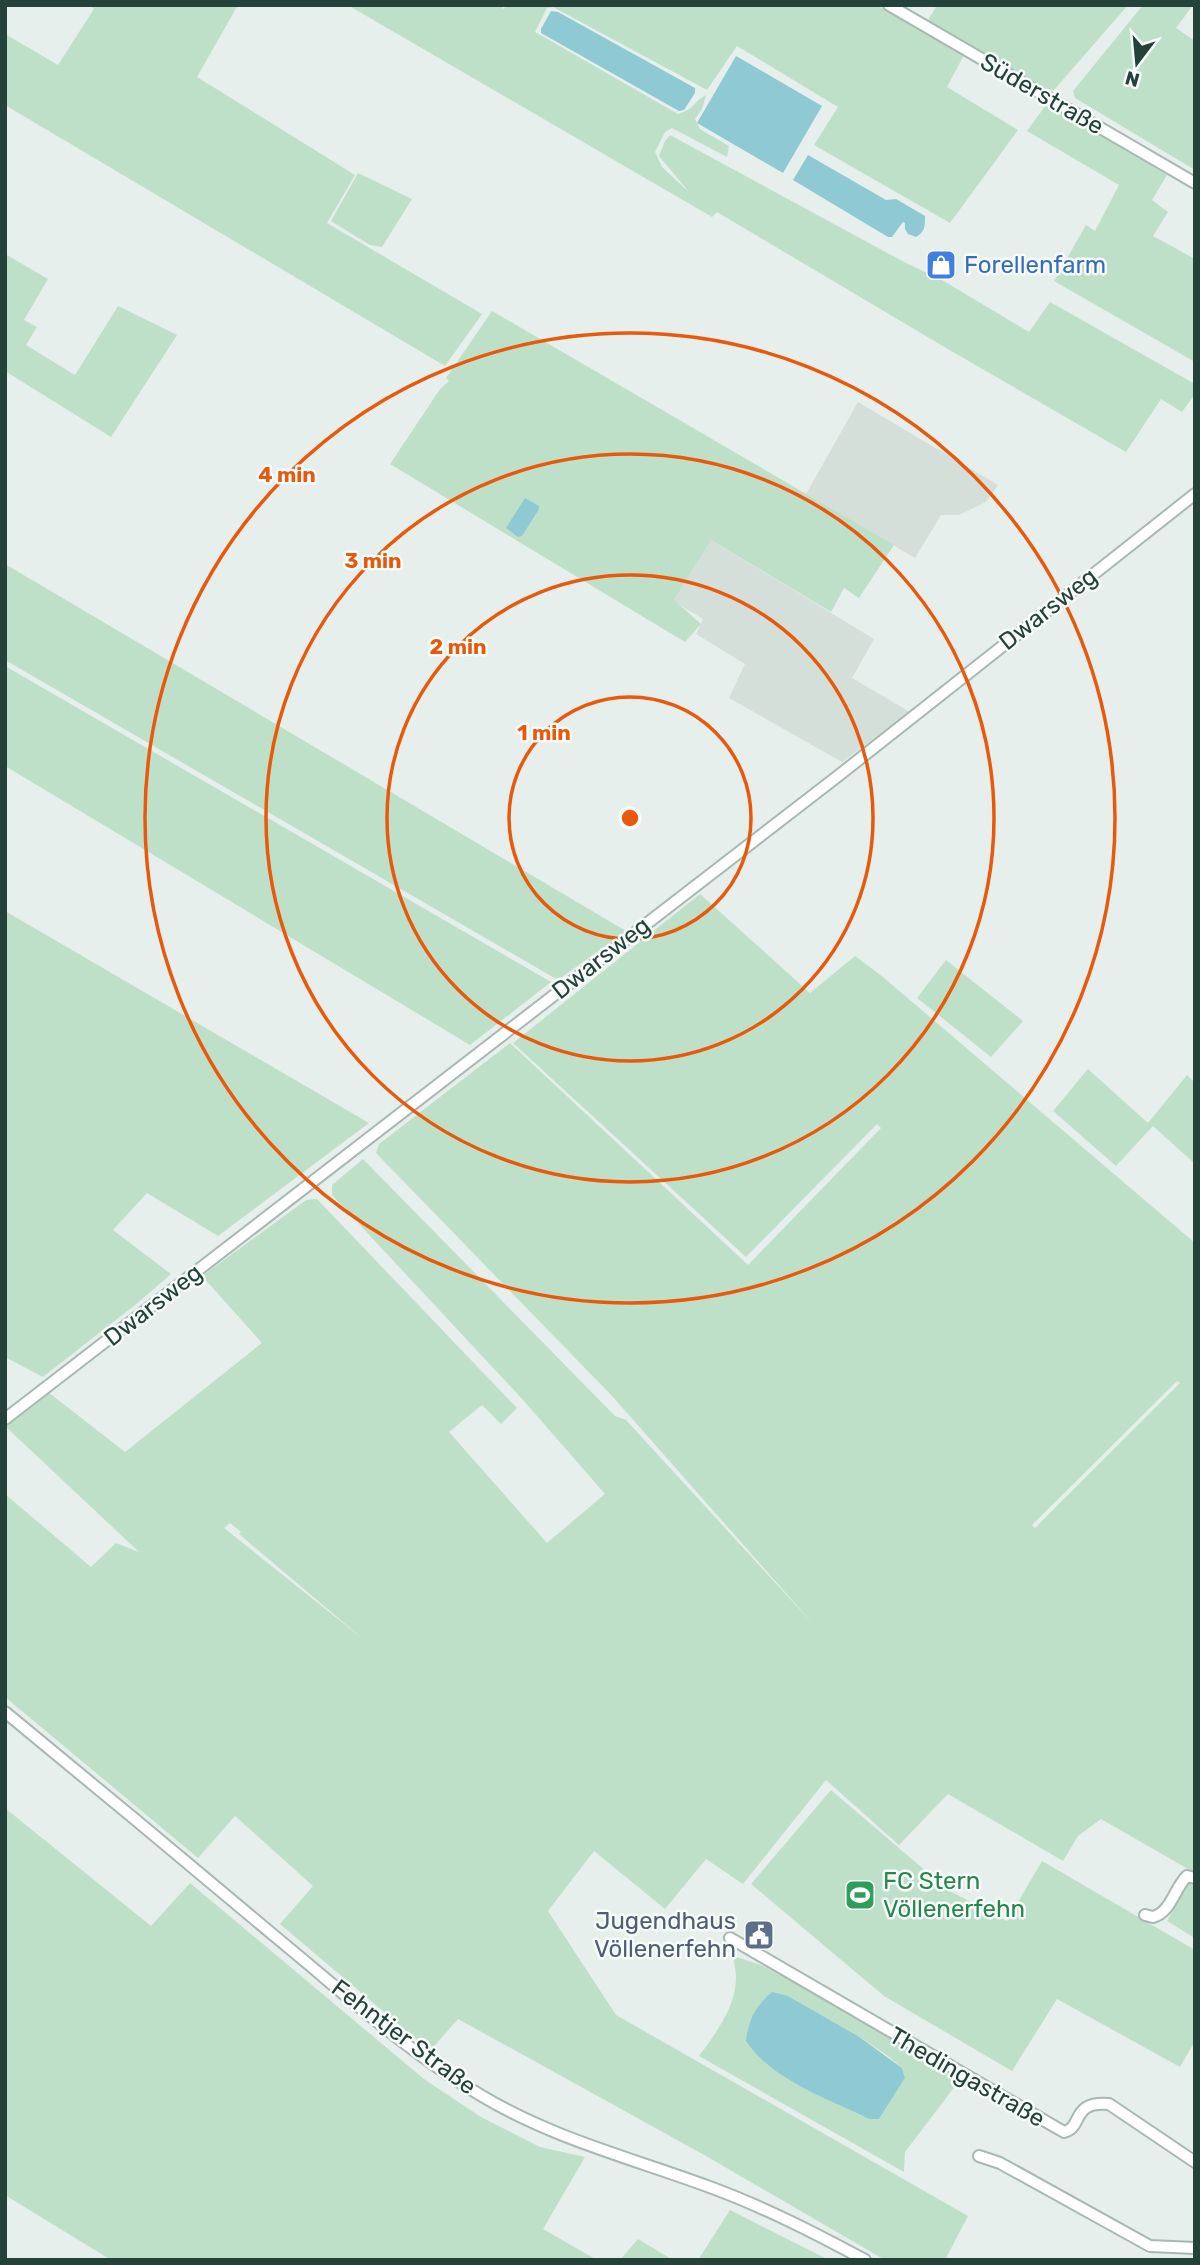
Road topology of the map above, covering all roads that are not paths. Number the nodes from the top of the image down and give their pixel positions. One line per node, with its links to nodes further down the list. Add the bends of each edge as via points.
1 (889, 5): 2 (street, Süderstraße)
2 (1195, 184)
3 (1195, 494): 4 (street, Dwarsweg, via 838,776)
4 (5, 1419)
5 (5, 1712): 12 (street, Fehntjer Straße, via 398,2038 464,2085 538,2125 772,2212)
6 (1195, 1878): 7 (street, via 1187,1876 1181,1882 1163,1913)
7 (1145, 1915)
8 (730, 1938): 10 (street, Thedingastraße, via 1064,2133 1083,2109 1093,2103 1109,2104)
9 (979, 2156): 11 (street, via 1000,2163 1150,2246)
10 (1195, 2162)
11 (1195, 2248)
12 (865, 2260)

